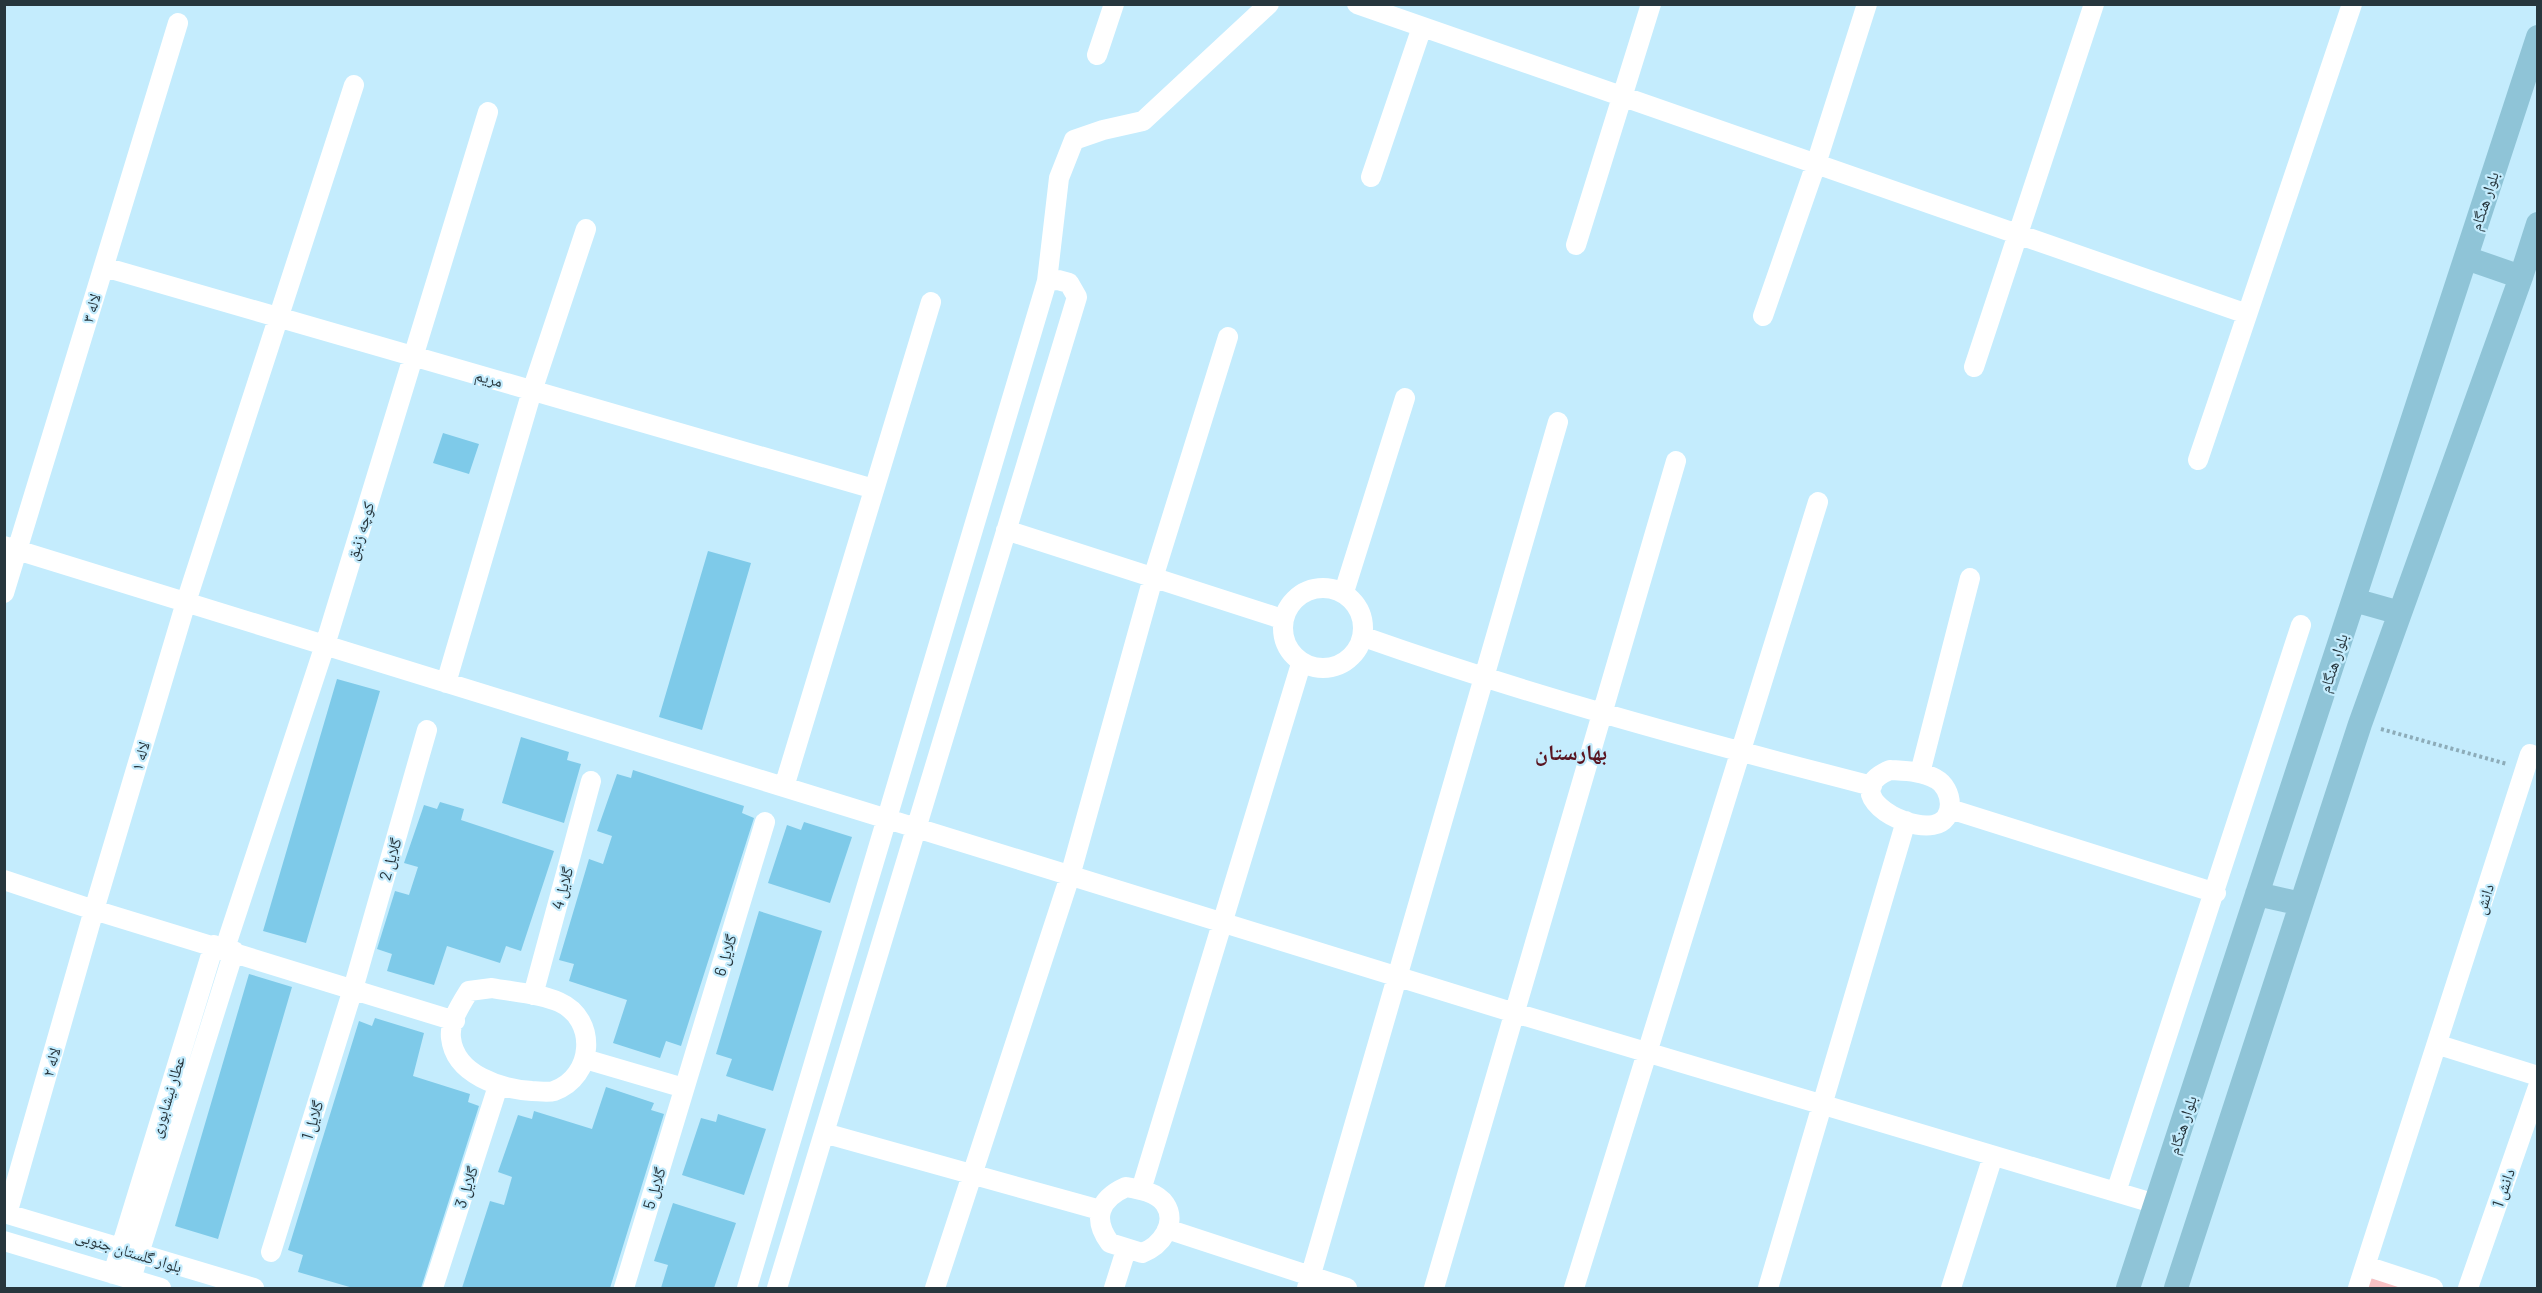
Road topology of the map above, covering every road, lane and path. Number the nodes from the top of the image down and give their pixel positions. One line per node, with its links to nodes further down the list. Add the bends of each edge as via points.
1 (1114, 4): 11 (street)
2 (1269, 4): 24 (street, via 1143,121 1074,140 1059,178)
3 (1357, 4): 9 (street)
4 (1651, 4): 13 (street)
5 (1867, 4): 15 (street)
6 (2094, 4): 19 (street)
7 (2352, 4): 26 (street)
8 (178, 23): 22 (street, لاله ۳)
9 (1422, 27): 13 (street); 16 (street)
10 (2538, 37): 21 (main road, بلوار هنگام)
11 (1097, 55)
12 (354, 85): 28 (street, لاله ۱)
13 (1622, 97): 15 (street); 20 (street)
14 (488, 112): 30 (street, کوچه زنبق)
15 (1816, 164): 19 (street); 27 (street)
16 (1371, 177)
17 (2538, 224): 23 (main road)
18 (586, 229): 32 (street)
19 (2017, 234): 26 (street); 31 (street)
20 (1576, 245)
21 (2466, 258): 23 (main road); 45 (main road, بلوار هنگام)
22 (104, 267): 28 (street, مریم); 40 (street, لاله ۳)
23 (2521, 276): 47 (main road)
24 (1047, 281): 39 (street, via 1069,284 1077,297); 65 (street)
25 (931, 302): 37 (street)
26 (2247, 314): 35 (street)
27 (1762, 316)
28 (279, 317): 30 (street, مریم); 46 (street, لاله ۱)
29 (1228, 338): 41 (street)
30 (415, 357): 32 (street, مریم); 51 (street, کوچه زنبق)
31 (1974, 367)
32 (532, 391): 37 (street, مریم); 54 (street)
33 (1405, 398): 44 (street)
34 (1558, 422): 53 (street)
35 (2198, 460)
36 (1676, 461): 55 (street)
37 (874, 489): 63 (street)
38 (1818, 502): 58 (street)
39 (1006, 530): 41 (street); 68 (street)
40 (11, 548): 43 (street, لاله ۳); 46 (street)
41 (1153, 578): 48 (street); 69 (street)
42 (1970, 578): 60 (street)
43 (4, 592)
44 (1344, 592): 48 (street, via 1319,586 1295,597); 50 (street, via 1361,611)
45 (2354, 600): 47 (main road); 72 (main road, بلوار هنگام)
46 (186, 602): 51 (street); 74 (street, لاله ۱)
47 (2400, 613): 56 (main road)
48 (1282, 619): 52 (street, via 1285,645)
49 (2301, 625): 71 (street)
50 (1364, 637): 52 (street, via 1350,659 1327,670); 53 (street)
51 (325, 645): 54 (street); 76 (street, کوچه زنبق)
52 (1301, 664): 75 (street)
53 (1484, 679): 55 (street); 77 (street)
54 (446, 683): 63 (street)
55 (1602, 714): 58 (street); 80 (street)
56 (2360, 724): 59 (path); 73 (main road)
57 (427, 730): 78 (street, گلایل 2)
58 (1740, 752): 62 (street); 83 (street)
59 (2531, 760): 82 (street, دانش)
60 (1920, 773): 62 (street, via 1890,771 1878,775); 64 (street, via 1937,779 1945,787 1951,798)
61 (591, 781): 79 (street, گلایل 4)
62 (1872, 786): 66 (street, via 1879,809)
63 (784, 787): 65 (street)
64 (1950, 809): 66 (street, via 1936,825); 71 (street)
65 (887, 819): 68 (street); 110 (street)
66 (1906, 821): 89 (street)
67 (765, 822): 88 (street, گلایل 6)
68 (916, 828): 69 (street); 90 (street)
69 (1070, 876): 75 (street); 92 (street)
70 (4, 879): 74 (street)
71 (2216, 893): 94 (street)
72 (2257, 894): 73 (main road); 95 (main road, بلوار هنگام)
73 (2301, 904): 120 (main road)
74 (94, 910): 76 (street); 97 (street, لاله ۲)
75 (1223, 923): 77 (street); 93 (street)
76 (224, 948): 78 (street); 101 (street, کوچه زنبق)
77 (1398, 977): 80 (street); 105 (street)
78 (353, 989): 81 (street); 102 (street, گلایل 1)
79 (533, 995): 81 (street, via 492,988 469,992); 84 (street, via 560,1002 576,1017 588,1040)
80 (1515, 1013): 83 (street); 115 (street)
81 (454, 1021): 86 (street, via 450,1036 467,1068)
82 (2439, 1045): 85 (street); 103 (street, دانش)
83 (1647, 1053): 89 (street); 116 (street)
84 (585, 1059): 86 (street, via 575,1079 553,1092); 88 (street)
85 (2538, 1076)
86 (498, 1086): 108 (street, گلایل 3)
87 (2538, 1087): 123 (street, دانش 1)
88 (684, 1088): 109 (street, گلایل 5)
89 (1822, 1105): 91 (street); 117 (street)
90 (824, 1133): 92 (street); 111 (street)
91 (1994, 1156): 94 (street); 118 (street)
92 (972, 1174): 96 (street); 112 (street)
93 (1141, 1190): 96 (street, via 1126,1187 1106,1198); 98 (street, via 1164,1202 1169,1214)
94 (2116, 1192): 95 (street)
95 (2156, 1204): 119 (main road, بلوار هنگام)
96 (1100, 1210): 100 (street, via 1103,1233 1110,1243)
97 (6, 1214): 101 (street, بلوار گلستان جنوبی)
98 (1167, 1229): 100 (street, via 1153,1249 1143,1253); 105 (street)
99 (4, 1241): 104 (street, بلوار گلستان جنوبی)
100 (1126, 1250): 113 (street)
101 (130, 1251): 104 (street, کوچه زنبق); 107 (street, بلوار گلستان جنوبی)
102 (271, 1252)
103 (2366, 1266): 121 (street, دانش); 122 (street)
104 (122, 1276): 106 (street, بلوار گلستان جنوبی)
105 (1309, 1282): 114 (street)
106 (161, 1288)
107 (254, 1288)
108 (433, 1288)
109 (624, 1288)
110 (747, 1288)
111 (777, 1288)
112 (934, 1288)
113 (1114, 1288)
114 (1347, 1288)
115 (1434, 1288)
116 (1574, 1288)
117 (1768, 1288)
118 (1951, 1288)
119 (2128, 1288)
120 (2175, 1288)
121 (2358, 1288)
122 (2433, 1288)
123 (2468, 1288)

